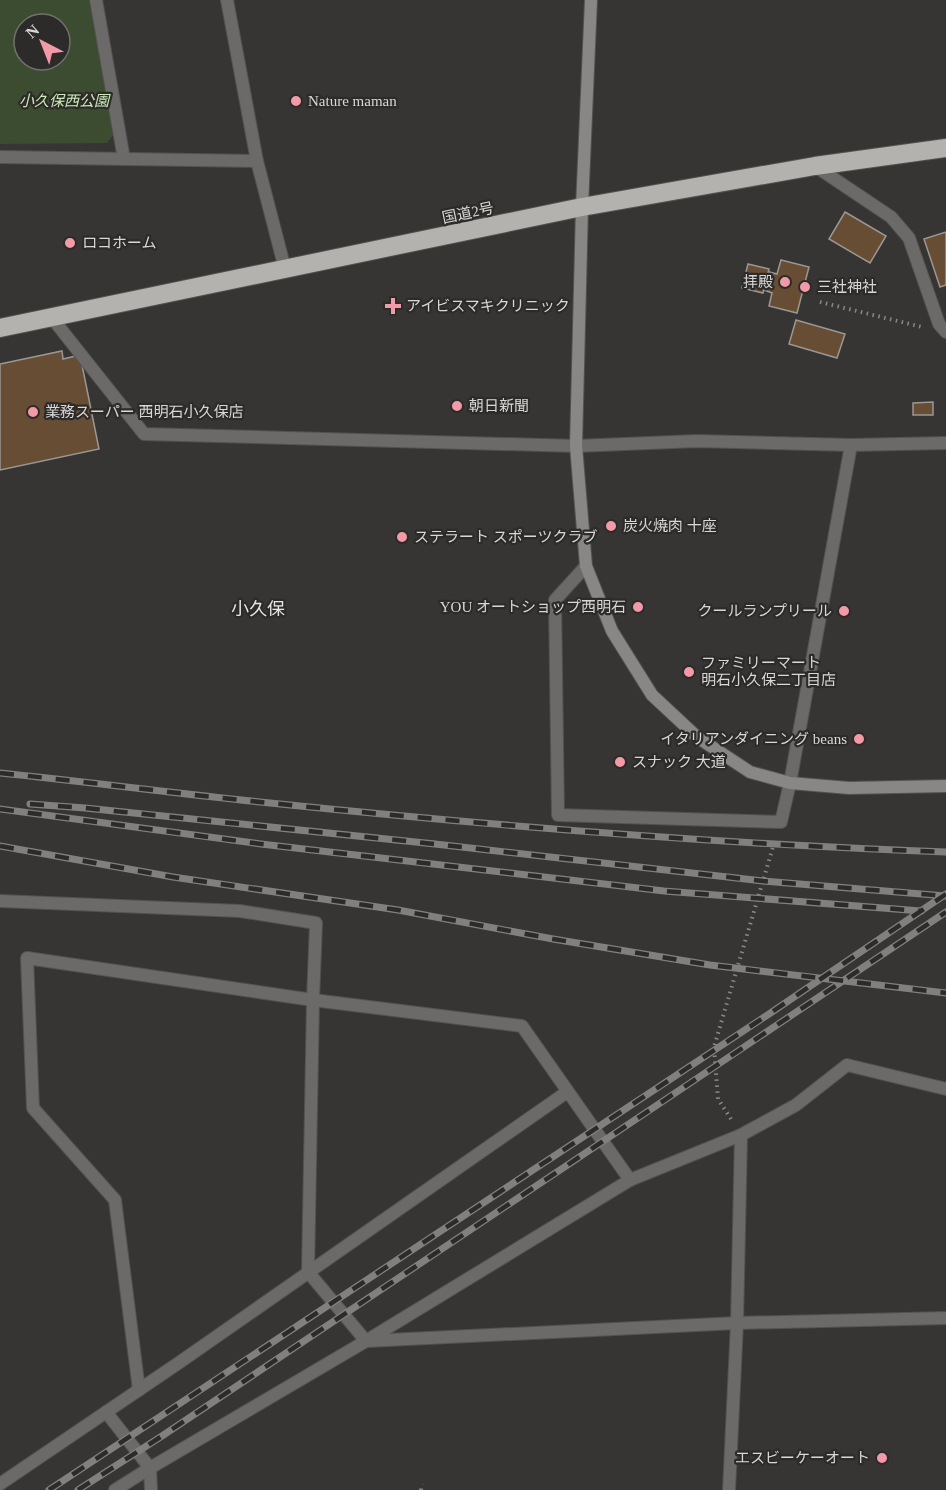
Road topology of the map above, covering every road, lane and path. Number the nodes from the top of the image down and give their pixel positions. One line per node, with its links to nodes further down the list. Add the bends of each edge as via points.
1 (96, 0): 6 (street)
2 (226, 0): 7 (street)
3 (591, 0): 9 (street)
4 (946, 148): 8 (highway, 国道2号)
5 (0, 157): 6 (street)
6 (124, 159): 7 (street)
7 (257, 161): 10 (street)
8 (815, 166): 9 (highway, 国道2号); 15 (street, via 891,217 909,238 939,324)
9 (582, 207): 10 (highway, 国道2号); 18 (street)
10 (285, 269): 12 (highway, 国道2号)
11 (820, 302): 13 (path)
12 (52, 318): 14 (highway, 国道2号); 18 (street, via 144,434)
13 (923, 327)
14 (0, 328)
15 (946, 332)
16 (946, 443): 17 (street)
17 (851, 445): 18 (street, via 697,441); 20 (street)
18 (576, 446): 19 (street)
19 (586, 566): 20 (street, via 612,631 652,695 697,737 750,772); 22 (street, via 555,600 558,815)
20 (790, 783): 21 (street, via 849,788); 22 (street)
21 (946, 786)
22 (781, 822): 27 (path, via 714,1047 718,1100)
23 (0, 901): 24 (street, via 240,911 316,923)
24 (312, 1000): 26 (street, via 522,1026); 29 (street); 33 (street, via 27,958 33,1108 115,1200)
25 (946, 1089): 27 (street, via 847,1065 796,1105)
26 (567, 1092): 28 (street); 29 (street)
27 (741, 1135): 28 (street); 31 (street)
28 (630, 1180): 32 (street)
29 (308, 1272): 32 (street); 33 (street)
30 (946, 1318): 31 (street)
31 (737, 1323): 32 (street); 41 (street)
32 (366, 1341): 35 (street)
33 (139, 1390): 34 (street)
34 (106, 1412): 35 (street); 36 (street)
35 (150, 1467): 38 (street); 39 (street)
36 (0, 1484)
37 (422, 1484): 40 (path)
38 (115, 1490)
39 (151, 1490)
40 (421, 1490)
41 (729, 1490)

